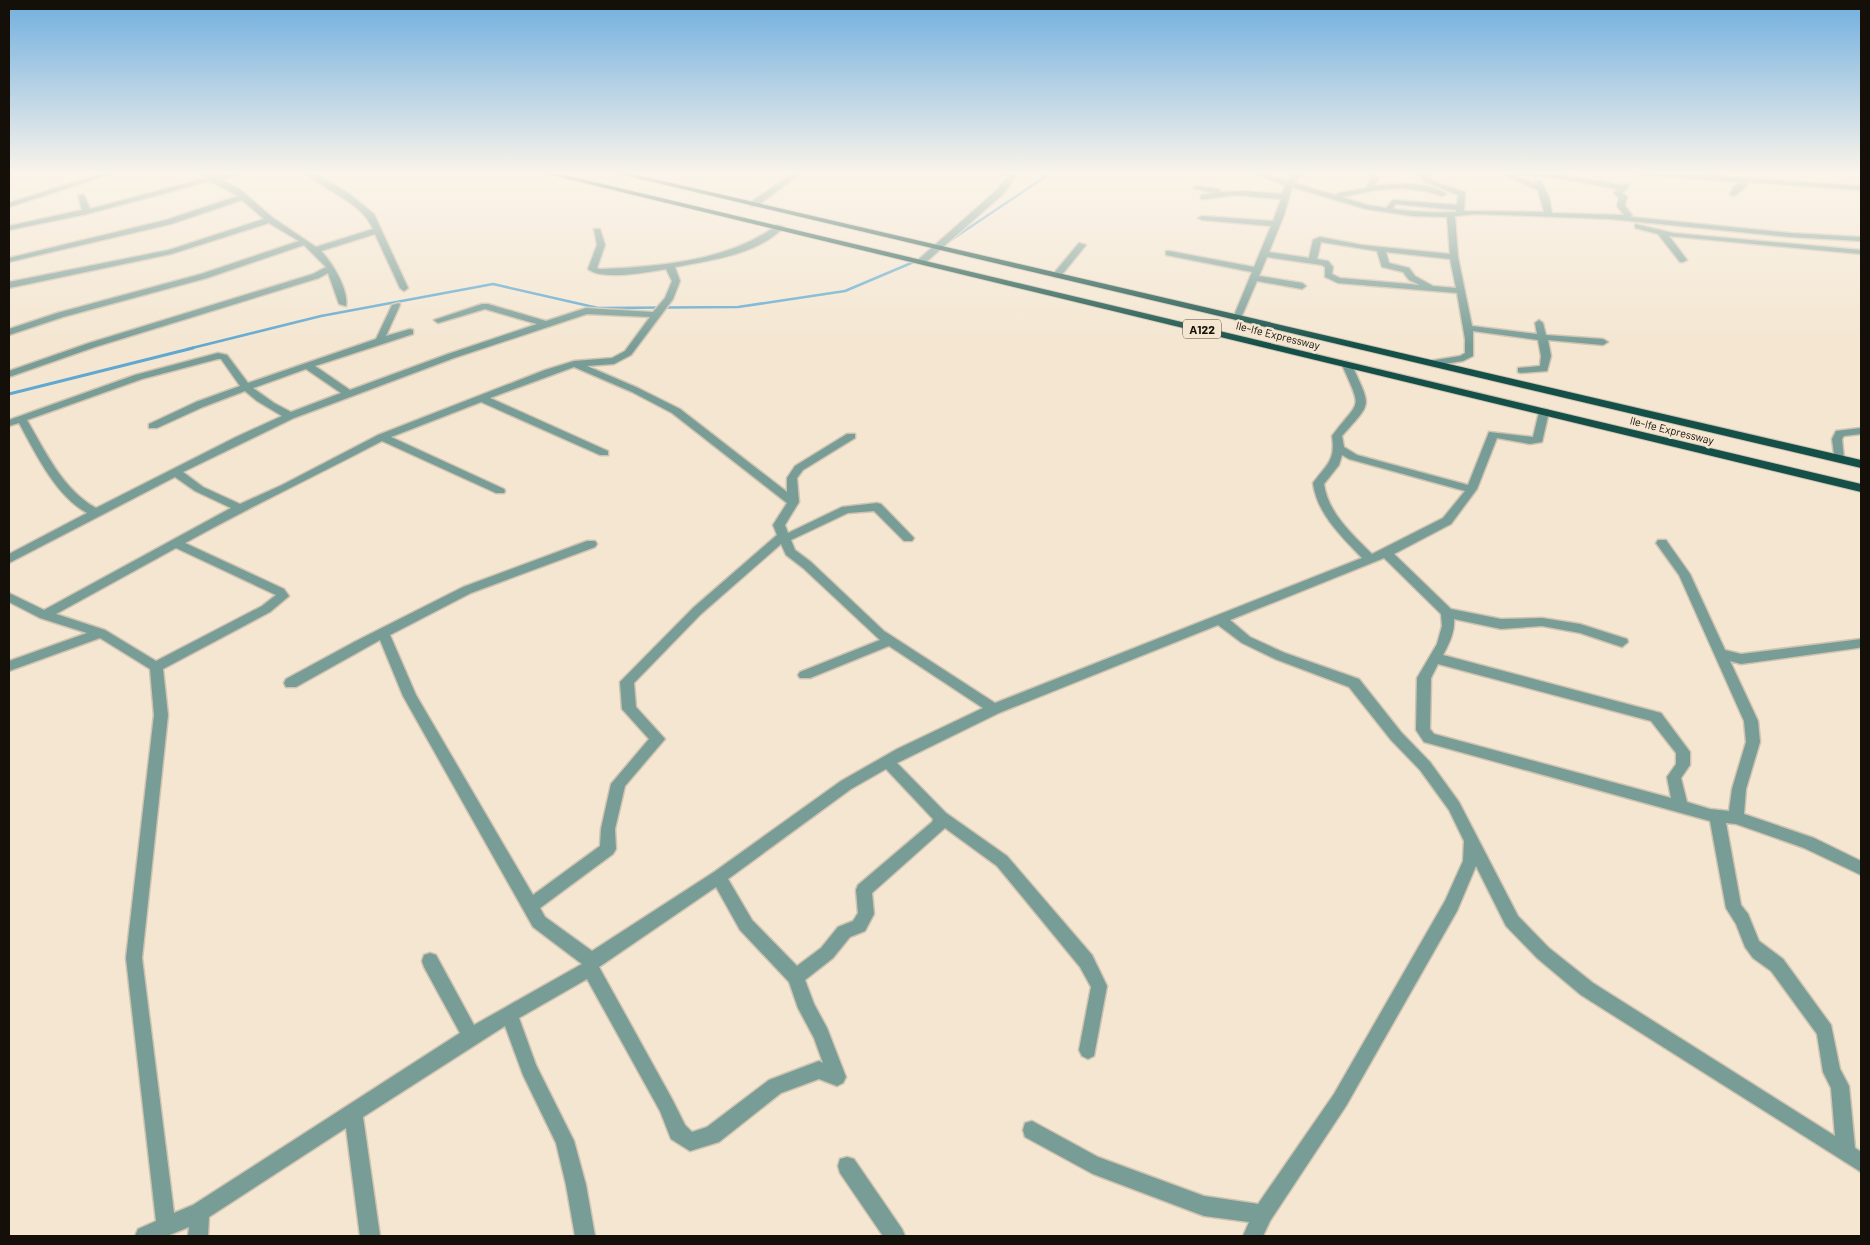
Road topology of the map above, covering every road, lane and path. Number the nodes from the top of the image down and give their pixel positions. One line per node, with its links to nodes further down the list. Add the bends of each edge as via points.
1 (134, 230): 25 (street)
2 (239, 230): 35 (street, via 171,252)
3 (286, 230): 16 (street)
4 (378, 230): 20 (street); 37 (street)
5 (776, 230): 30 (street, via 751,246)
6 (793, 230): 27 (highway, Ile-Ife Expressway / A122)
7 (863, 230): 18 (highway, Ile-Ife Expressway / A122)
8 (957, 230): 18 (street)
9 (1274, 230): 23 (street)
10 (1455, 230): 24 (street)
11 (1654, 230): 14 (street)
12 (1735, 230): 15 (street)
13 (597, 232): 30 (street, via 601,245 592,269 599,272 642,270)
14 (1662, 233): 21 (street); 26 (street)
15 (1861, 239)
16 (305, 242): 20 (street); 49 (street, via 213,274)
17 (1082, 245): 33 (street)
18 (937, 248): 27 (street); 29 (highway, Ile-Ife Expressway / A122)
19 (1381, 249): 24 (street); 28 (street, via 1320,239 1317,240); 38 (street, via 1385,265 1406,270 1420,283)
20 (316, 250): 31 (street)
21 (1861, 252)
22 (1170, 253): 32 (street)
23 (1264, 254): 28 (street); 32 (street)
24 (1454, 257): 39 (street)
25 (9, 260)
26 (1683, 260)
27 (922, 261): 34 (highway, Ile-Ife Expressway / A122)
28 (1313, 261): 38 (street, via 1325,263 1329,267 1328,276 1338,280)
29 (1004, 263): 33 (highway, Ile-Ife Expressway / A122); 34 (highway)
30 (672, 265): 42 (street, via 670,268 676,281 674,290)
31 (331, 268): 40 (street); 60 (street, via 316,276)
32 (1256, 274): 36 (street); 43 (street)
33 (1057, 275): 43 (highway, Ile-Ife Expressway / A122)
34 (990, 278): 54 (highway, Ile-Ife Expressway / A122)
35 (9, 285)
36 (1302, 286)
37 (404, 288)
38 (1439, 290): 39 (street)
39 (1460, 291): 48 (street)
40 (343, 304)
41 (396, 305): 52 (street)
42 (656, 315): 46 (street, via 586,311); 56 (street, via 628,353 614,361)
43 (1236, 318): 47 (highway, Ile-Ife Expressway / A122)
44 (438, 320): 46 (street, via 485,306)
45 (1539, 323): 51 (street)
46 (546, 324): 62 (street)
47 (1282, 328): 54 (highway); 55 (highway, Ile-Ife Expressway / A122)
48 (1468, 328): 51 (street); 55 (street, via 1470,354)
49 (9, 332)
50 (410, 332): 52 (street)
51 (1541, 337): 53 (street); 59 (street, via 1547,347 1544,369)
52 (380, 340): 58 (street)
53 (1604, 342)
54 (1278, 347): 57 (highway, Ile-Ife Expressway / A122)
55 (1432, 363): 74 (highway, Ile-Ife Expressway / A122)
56 (574, 364): 63 (street); 80 (street, via 676,411)
57 (1348, 365): 64 (highway, Ile-Ife Expressway / A122); 72 (street, via 1362,399 1361,408 1337,436)
58 (307, 366): 61 (street); 62 (street)
59 (1521, 370)
60 (9, 374)
61 (247, 387): 65 (street, via 264,403); 66 (street, via 231,371 224,357 218,356 150,374); 68 (street)
62 (350, 395): 65 (street)
63 (483, 398): 71 (street); 73 (street)
64 (1544, 412): 77 (highway, Ile-Ife Expressway / A122); 78 (street, via 1538,440 1493,434)
65 (290, 416): 76 (street)
66 (22, 418): 67 (street); 82 (street, via 60,481 87,509)
67 (9, 423)
68 (153, 426)
69 (1861, 431): 74 (street, via 1840,433 1837,439)
70 (851, 436): 80 (street, via 799,468 792,478)
71 (382, 437): 79 (street); 81 (street)
72 (1339, 448): 78 (street, via 1353,458); 89 (street, via 1334,465 1318,483 1318,494)
73 (604, 453)
74 (1839, 459): 75 (highway, Ile-Ife Expressway / A122)
75 (1861, 464)
76 (176, 472): 81 (street, via 199,489); 82 (street)
77 (1861, 488)
78 (1472, 489): 88 (street, via 1447,521)
79 (500, 491)
80 (793, 502): 83 (street, via 779,524)
81 (240, 508): 85 (street)
82 (96, 513): 90 (street)
83 (783, 538): 84 (street, via 846,510 877,507); 97 (street, via 790,552); 115 (street, via 697,611 627,682 628,708 658,739 618,784 608,829 608,849)
84 (908, 538)
85 (175, 543): 93 (street); 103 (street, via 283,596 266,609)
86 (1662, 543): 100 (street, via 1684,574)
87 (591, 544): 95 (street, via 467,590)
88 (1386, 553): 89 (street); 92 (street)
89 (1369, 558): 94 (street)
90 (9, 559)
91 (9, 597): 93 (street)
92 (1447, 613): 98 (street, via 1501,624 1542,622); 101 (street, via 1448,626)
93 (44, 615): 96 (street)
94 (1222, 620): 106 (street); 112 (street, via 1246,640 1354,683 1396,736 1425,766 1454,806)
95 (383, 632): 105 (street); 115 (street, via 410,696)
96 (101, 633): 102 (street); 103 (street)
97 (890, 641): 104 (street); 106 (street)
98 (1622, 642)
99 (1858, 643): 100 (street, via 1741,658)
100 (1722, 654): 111 (street, via 1751,721 1753,742 1739,789)
101 (1435, 658): 108 (street, via 1656,717 1683,752 1683,765 1674,777); 108 (street, via 1424,678 1422,730 1429,738)
102 (9, 666)
103 (156, 667): 129 (street, via 161,715 134,958)
104 (805, 675)
105 (291, 683)
106 (994, 708): 107 (street)
107 (887, 761): 109 (street); 114 (street, via 846,785)
108 (1680, 806): 110 (street)
109 (940, 817): 118 (street, via 938,826 864,890 866,914 859,926 844,932 827,953); 121 (street, via 1002,861 1086,961 1099,986)
110 (1717, 817): 111 (street); 124 (street, via 1734,908 1744,918 1750,940 1757,952 1777,965 1825,1031 1832,1072 1840,1086)
111 (1736, 818): 113 (street, via 1809,843)
112 (1470, 837): 124 (street, via 1512,922 1543,953 1587,989); 128 (street, via 1471,861 1451,906 1340,1100)
113 (1861, 868)
114 (719, 877): 117 (street); 118 (street, via 746,925)
115 (531, 906): 117 (street, via 539,922)
116 (430, 960): 120 (street)
117 (591, 965): 118 (street, via 678,1132 690,1142 712,1135 775,1086 819,1070 838,1076); 119 (street)
118 (796, 977)
119 (509, 1013): 120 (street); 133 (street, via 528,1069 565,1141)
120 (471, 1036): 122 (street)
121 (1088, 1050)
122 (353, 1113): 127 (street); 132 (street)
123 (1032, 1130): 128 (street, via 1093,1164 1204,1206)
124 (1846, 1153): 125 (street)
125 (1861, 1163)
126 (847, 1166): 134 (street)
127 (200, 1212): 129 (street); 131 (street)
128 (1264, 1214): 135 (street)
129 (166, 1225): 130 (street)
130 (145, 1236)
131 (198, 1236)
132 (370, 1236)
133 (586, 1236)
134 (895, 1236)
135 (1253, 1236)

